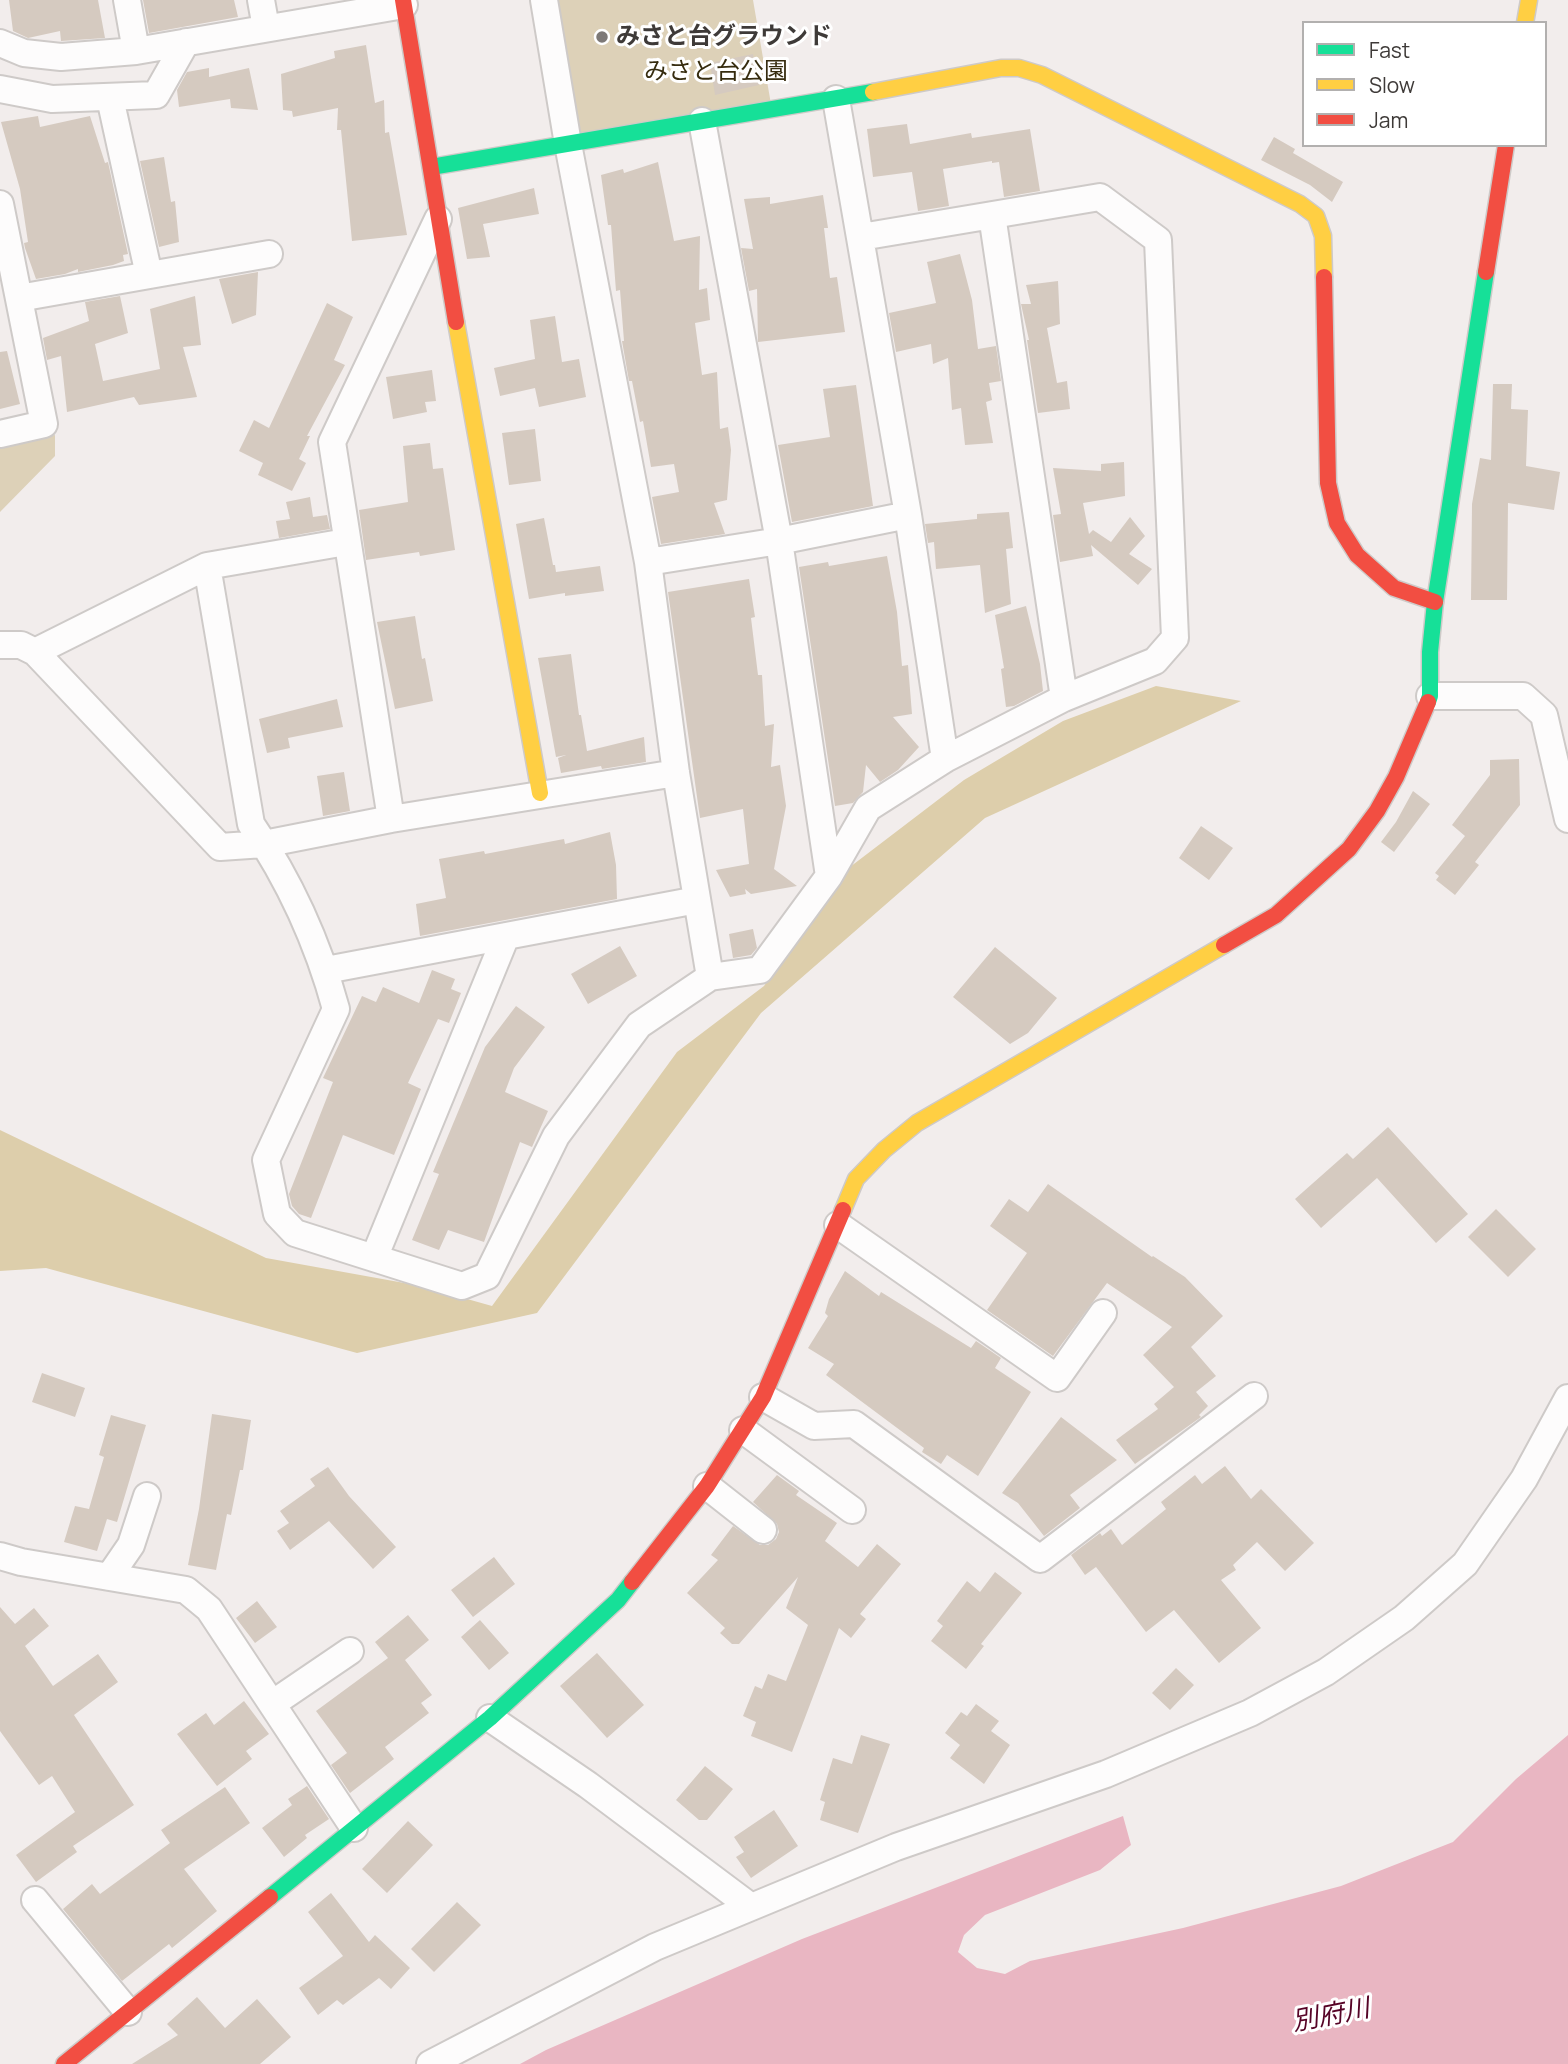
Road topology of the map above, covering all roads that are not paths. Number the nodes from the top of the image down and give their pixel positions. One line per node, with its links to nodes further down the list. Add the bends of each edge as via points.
1 (127, 0): 10 (street)
2 (261, 0): 7 (street)
3 (544, 0): 15 (street)
4 (1529, 0): 6 (street)
5 (404, 3): 7 (street); 17 (street)
6 (1525, 21)
7 (266, 28): 8 (street)
8 (186, 42): 10 (street); 12 (street, via 156,95)
9 (0, 43): 10 (street, via 61,57)
10 (136, 51)
11 (0, 89): 12 (street, via 52,99)
12 (110, 97): 23 (street)
13 (836, 99): 14 (street); 21 (street); 31 (street, via 1018,68 1042,75 1316,216 1322,236 1328,483 1337,523 1357,555 1394,588)
14 (702, 121): 15 (street); 27 (street)
15 (568, 144): 17 (street); 29 (street)
16 (1506, 147): 31 (street)
17 (431, 167): 20 (street)
18 (0, 204): 24 (street)
19 (992, 215): 21 (street); 35 (street); 35 (street, via 1100,197 1158,240 1175,638 1155,661)
20 (438, 219): 28 (street, via 332,442); 38 (street)
21 (861, 237): 26 (street)
22 (269, 254): 23 (street)
23 (149, 275): 24 (street)
24 (19, 299): 25 (street, via 44,424)
25 (0, 434)
26 (908, 515): 27 (street); 36 (street)
27 (779, 541): 29 (street); 42 (street)
28 (346, 542): 30 (street); 39 (street)
29 (648, 562): 37 (street)
30 (207, 566): 33 (street); 41 (street, via 251,824)
31 (1435, 602): 34 (street)
32 (0, 645): 33 (street, via 21,645)
33 (34, 652): 41 (street, via 220,847)
34 (1430, 696): 40 (street, via 1523,696 1544,715); 47 (street, via 1377,811 1349,849 1317,880 1276,915 917,1124 856,1180)
35 (1064, 698): 36 (street)
36 (945, 759): 42 (street, via 868,808)
37 (676, 773): 38 (street); 43 (street)
38 (540, 793): 39 (street)
39 (391, 819): 41 (street)
40 (1568, 819)
41 (264, 844): 45 (street, via 304,916)
42 (829, 876): 46 (street, via 760,970)
43 (696, 900): 44 (street); 46 (street)
44 (506, 936): 45 (street); 48 (street)
45 (326, 970): 48 (street, via 336,1009 266,1160 277,1214 295,1233)
46 (710, 977): 48 (street, via 639,1025 556,1136 487,1276 462,1286)
47 (838, 1225): 49 (street, via 1057,1378); 51 (street)
48 (374, 1258)
49 (1103, 1313)
50 (1254, 1396): 51 (street, via 1040,1559 854,1424 814,1426)
51 (763, 1397): 53 (street)
52 (1568, 1398): 65 (street, via 1524,1479 1465,1564 1404,1618 1326,1672 1250,1713 1106,1774 896,1847)
53 (743, 1430): 54 (street); 56 (street)
54 (707, 1486): 57 (street); 62 (street, via 618,1600)
55 (147, 1496): 59 (street, via 131,1545)
56 (852, 1510)
57 (763, 1530)
58 (0, 1556): 59 (street)
59 (109, 1577): 61 (street, via 186,1590 209,1609)
60 (350, 1651): 61 (street)
61 (272, 1704): 63 (street)
62 (490, 1718): 63 (street); 65 (street)
63 (354, 1828): 66 (street)
64 (35, 1900): 66 (street)
65 (751, 1907): 68 (street, via 655,1947)
66 (128, 2012): 67 (street)
67 (64, 2064)
68 (430, 2064)

